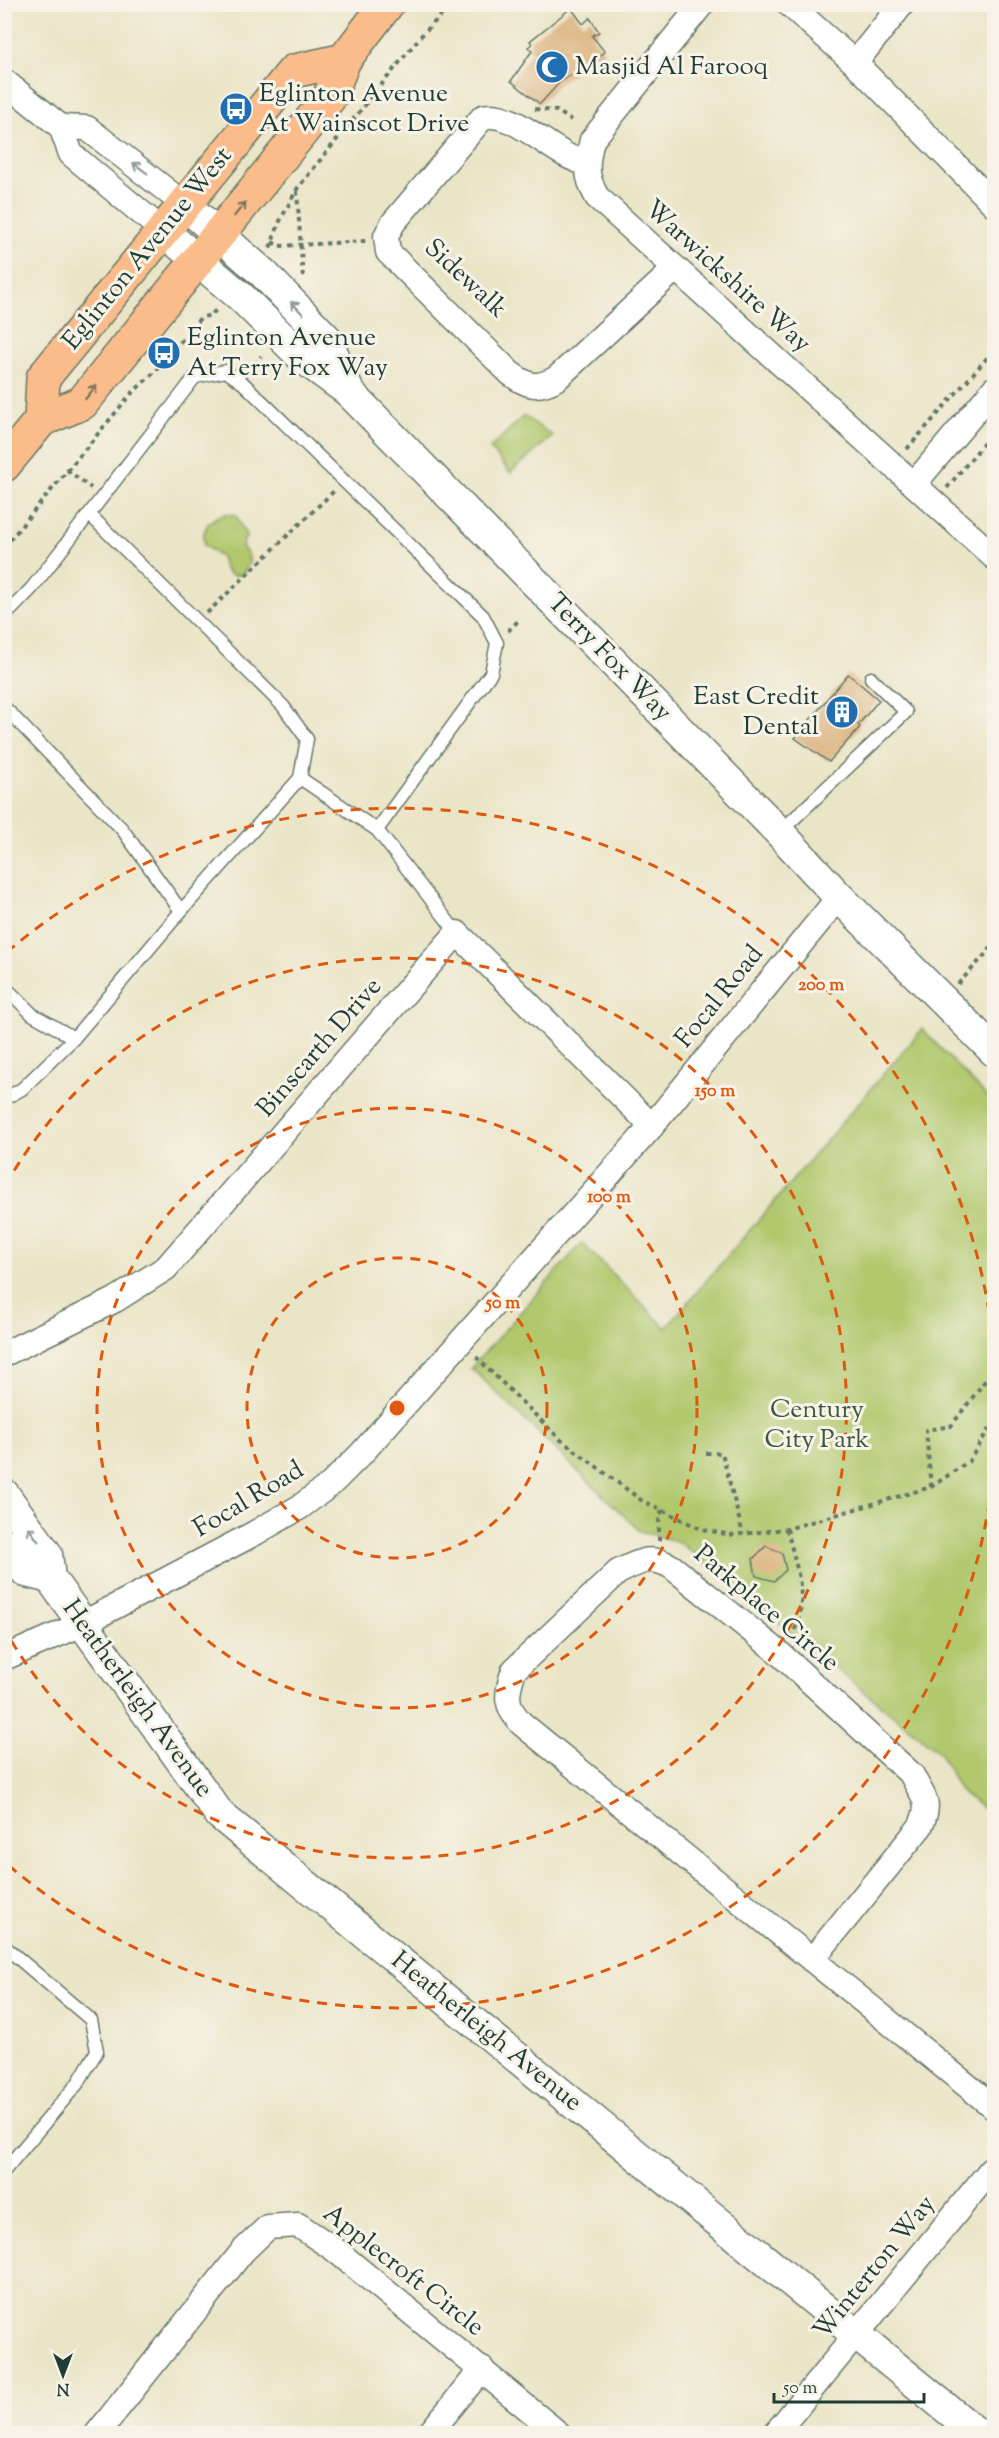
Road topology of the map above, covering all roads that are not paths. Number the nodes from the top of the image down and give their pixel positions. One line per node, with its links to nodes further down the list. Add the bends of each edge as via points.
1 (387, 4): 5 (main road, Eglinton Avenue West)
2 (702, 4): 9 (street, via 592,140)
3 (789, 4): 6 (street)
4 (902, 4): 6 (street)
5 (344, 60): 11 (main road, Eglinton Avenue West, via 294,71); 13 (main road, Eglinton Avenue West, one-way to 5, via 329,98)
6 (855, 63): 10 (street)
7 (4, 81): 8 (street)
8 (62, 127): 11 (street, one-way to 8, via 87,128); 12 (street, via 71,154)
9 (586, 163): 15 (street, Warwickshire Way, via 597,197); 15 (street, via 504,118 483,117 393,223 386,236 388,252 510,373 534,387 557,378)
10 (994, 204)
11 (184, 205): 12 (main road, Eglinton Avenue West); 13 (street, Terry Fox Way)
12 (164, 231): 14 (street, Terry Fox Way); 18 (main road, Eglinton Avenue West, via 43,378)
13 (219, 235): 14 (main road, Eglinton Avenue West); 17 (street, Terry Fox Way, one-way to 13, via 327,339 264,274)
14 (198, 260): 17 (street, Terry Fox Way, via 304,359); 18 (main road, Eglinton Avenue West, one-way to 14, via 82,403)
15 (675, 269): 20 (street, Warwickshire Way)
16 (994, 389): 20 (street)
17 (349, 392): 28 (street, Terry Fox Way)
18 (41, 420): 19 (main road, Eglinton Avenue West)
19 (4, 465)
20 (914, 484): 22 (street, Warwickshire Way)
21 (90, 515): 23 (lane); 26 (lane, via 283,706 307,739); 27 (lane, via 195,377 225,371 243,383 483,616 497,643 491,673)
22 (994, 556)
23 (4, 617)
24 (871, 678): 28 (lane, via 906,712)
25 (4, 707): 30 (lane, via 122,829)
26 (300, 778): 27 (lane); 30 (lane)
27 (377, 830): 31 (lane)
28 (779, 832): 29 (street, Terry Fox Way)
29 (839, 897): 34 (street, Terry Fox Way); 36 (street, Focal Road)
30 (181, 911): 33 (lane)
31 (457, 933): 36 (street); 37 (street, Binscarth Drive, via 166,1268 115,1300)
32 (4, 986): 33 (lane, via 32,1014)
33 (74, 1038): 35 (lane, via 22,1089)
34 (994, 1051)
35 (4, 1099)
36 (652, 1126): 41 (street, Focal Road, via 331,1484 300,1507)
37 (4, 1354)
38 (4, 1494): 40 (street, Heatherleigh Avenue, one-way to 38, via 47,1554)
39 (4, 1543): 40 (street, Heatherleigh Avenue, via 26,1572)
40 (50, 1578): 41 (street, Heatherleigh Avenue)
41 (82, 1624): 42 (street, Focal Road); 48 (street, Heatherleigh Avenue, via 220,1815)
42 (4, 1659)
43 (4, 1946): 47 (lane, via 91,2020 97,2050 78,2083)
44 (812, 1960): 44 (street, Parkplace Circle, via 920,1827 926,1815 926,1800 912,1775 777,1651 672,1567 650,1559 618,1572 514,1670 508,1688 510,1712); 45 (street, Parkplace Circle)
45 (994, 2108)
46 (994, 2166): 48 (street, Winterton Way)
47 (4, 2171)
48 (858, 2336): 53 (street, Winterton Way); 54 (street, Heatherleigh Avenue)
49 (482, 2369): 50 (street, Applecroft Circle, via 298,2224 268,2227 243,2251); 51 (street, Applecroft Circle); 52 (street, Applecroft Circle)
50 (97, 2433)
51 (429, 2433)
52 (559, 2433)
53 (775, 2433)
54 (978, 2433)

